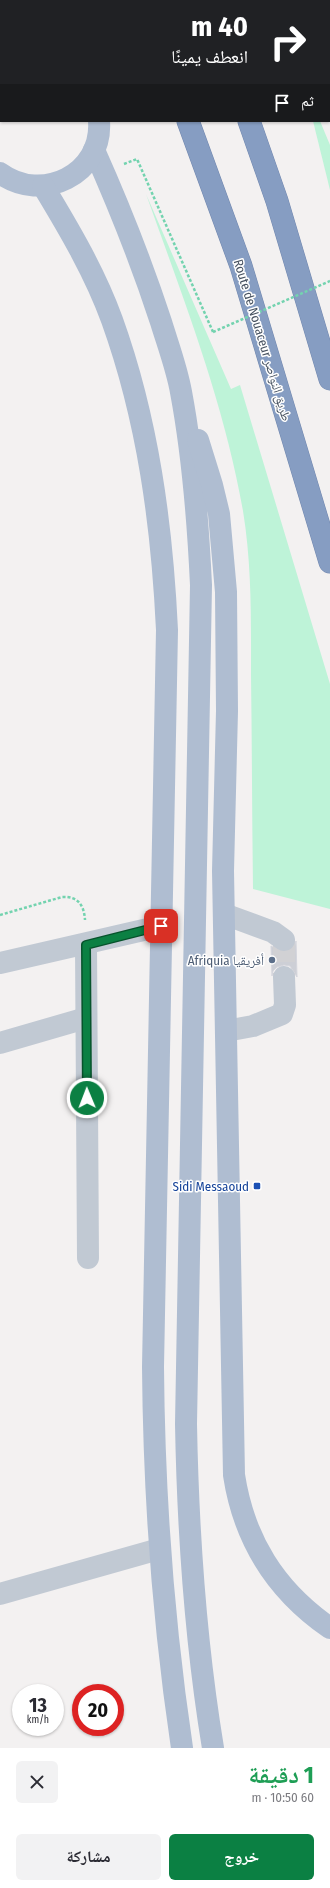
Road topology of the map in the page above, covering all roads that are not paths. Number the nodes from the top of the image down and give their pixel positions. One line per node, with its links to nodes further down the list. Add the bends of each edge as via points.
1 (99, 122): 4 (main road)
2 (188, 122): 9 (highway, Route de Nouaceur طريق النواصر, via 241,266)
3 (250, 122): 7 (highway, via 277,201)
4 (94, 150): 6 (main road, via 88,161 68,178 56,184); 8 (main road, via 120,210 154,302)
5 (0, 173): 6 (main road, via 17,183)
6 (43, 186): 11 (main road, via 72,233 112,320 146,442 156,504 164,567 166,630)
7 (330, 379)
8 (181, 391): 10 (main road, via 212,485 219,514 223,553 226,592 227,711); 24 (main road, via 194,485 201,585 186,1424 196,1629)
9 (330, 562)
10 (224, 914): 12 (street, via 273,932); 17 (main road)
11 (161, 926): 13 (street); 20 (main road, via 153,1367)
12 (284, 940)
13 (86, 945): 14 (street); 16 (street)
14 (0, 964)
15 (284, 977): 17 (street, via 285,1005 282,1014 253,1026)
16 (86, 1018): 18 (street); 19 (street)
17 (226, 1031): 22 (main road, via 233,1454 238,1496 251,1537 272,1573 302,1605)
18 (0, 1043)
19 (88, 1258)
20 (159, 1549): 21 (street); 23 (main road, via 171,1674)
21 (0, 1594)
22 (330, 1628)
23 (182, 1748)
24 (213, 1748)

